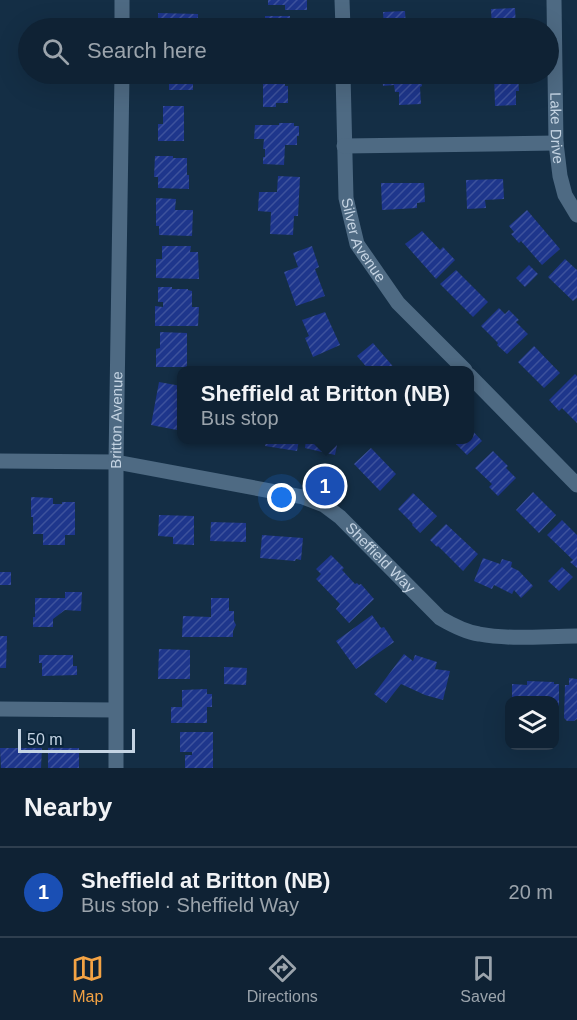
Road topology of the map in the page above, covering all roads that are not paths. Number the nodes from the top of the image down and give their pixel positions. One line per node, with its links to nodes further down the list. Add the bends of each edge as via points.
1 (122, 0): 4 (street)
2 (342, 0): 5 (street)
3 (554, 0): 6 (street, Lake Drive)
4 (122, 18)
5 (343, 18)
6 (554, 18)
7 (122, 84): 16 (street, Britton Avenue)
8 (343, 84): 11 (street, Silver Avenue)
9 (555, 84): 10 (street, Lake Drive)
10 (556, 143): 11 (street); 12 (street, Lake Drive, via 560,176)
11 (344, 146): 13 (street, Silver Avenue, via 346,198 357,244 398,303)
12 (577, 215)
13 (461, 366)
14 (474, 380): 17 (street)
15 (0, 461): 16 (street, Sheffield Way)
16 (116, 462): 18 (street, Sheffield Way, via 303,497 324,506 340,517 440,618 454,626 501,637); 20 (street, Britton Avenue)
17 (577, 485)
18 (577, 636)
19 (0, 709): 20 (street)
20 (116, 710): 21 (street, Britton Avenue)
21 (116, 768)

